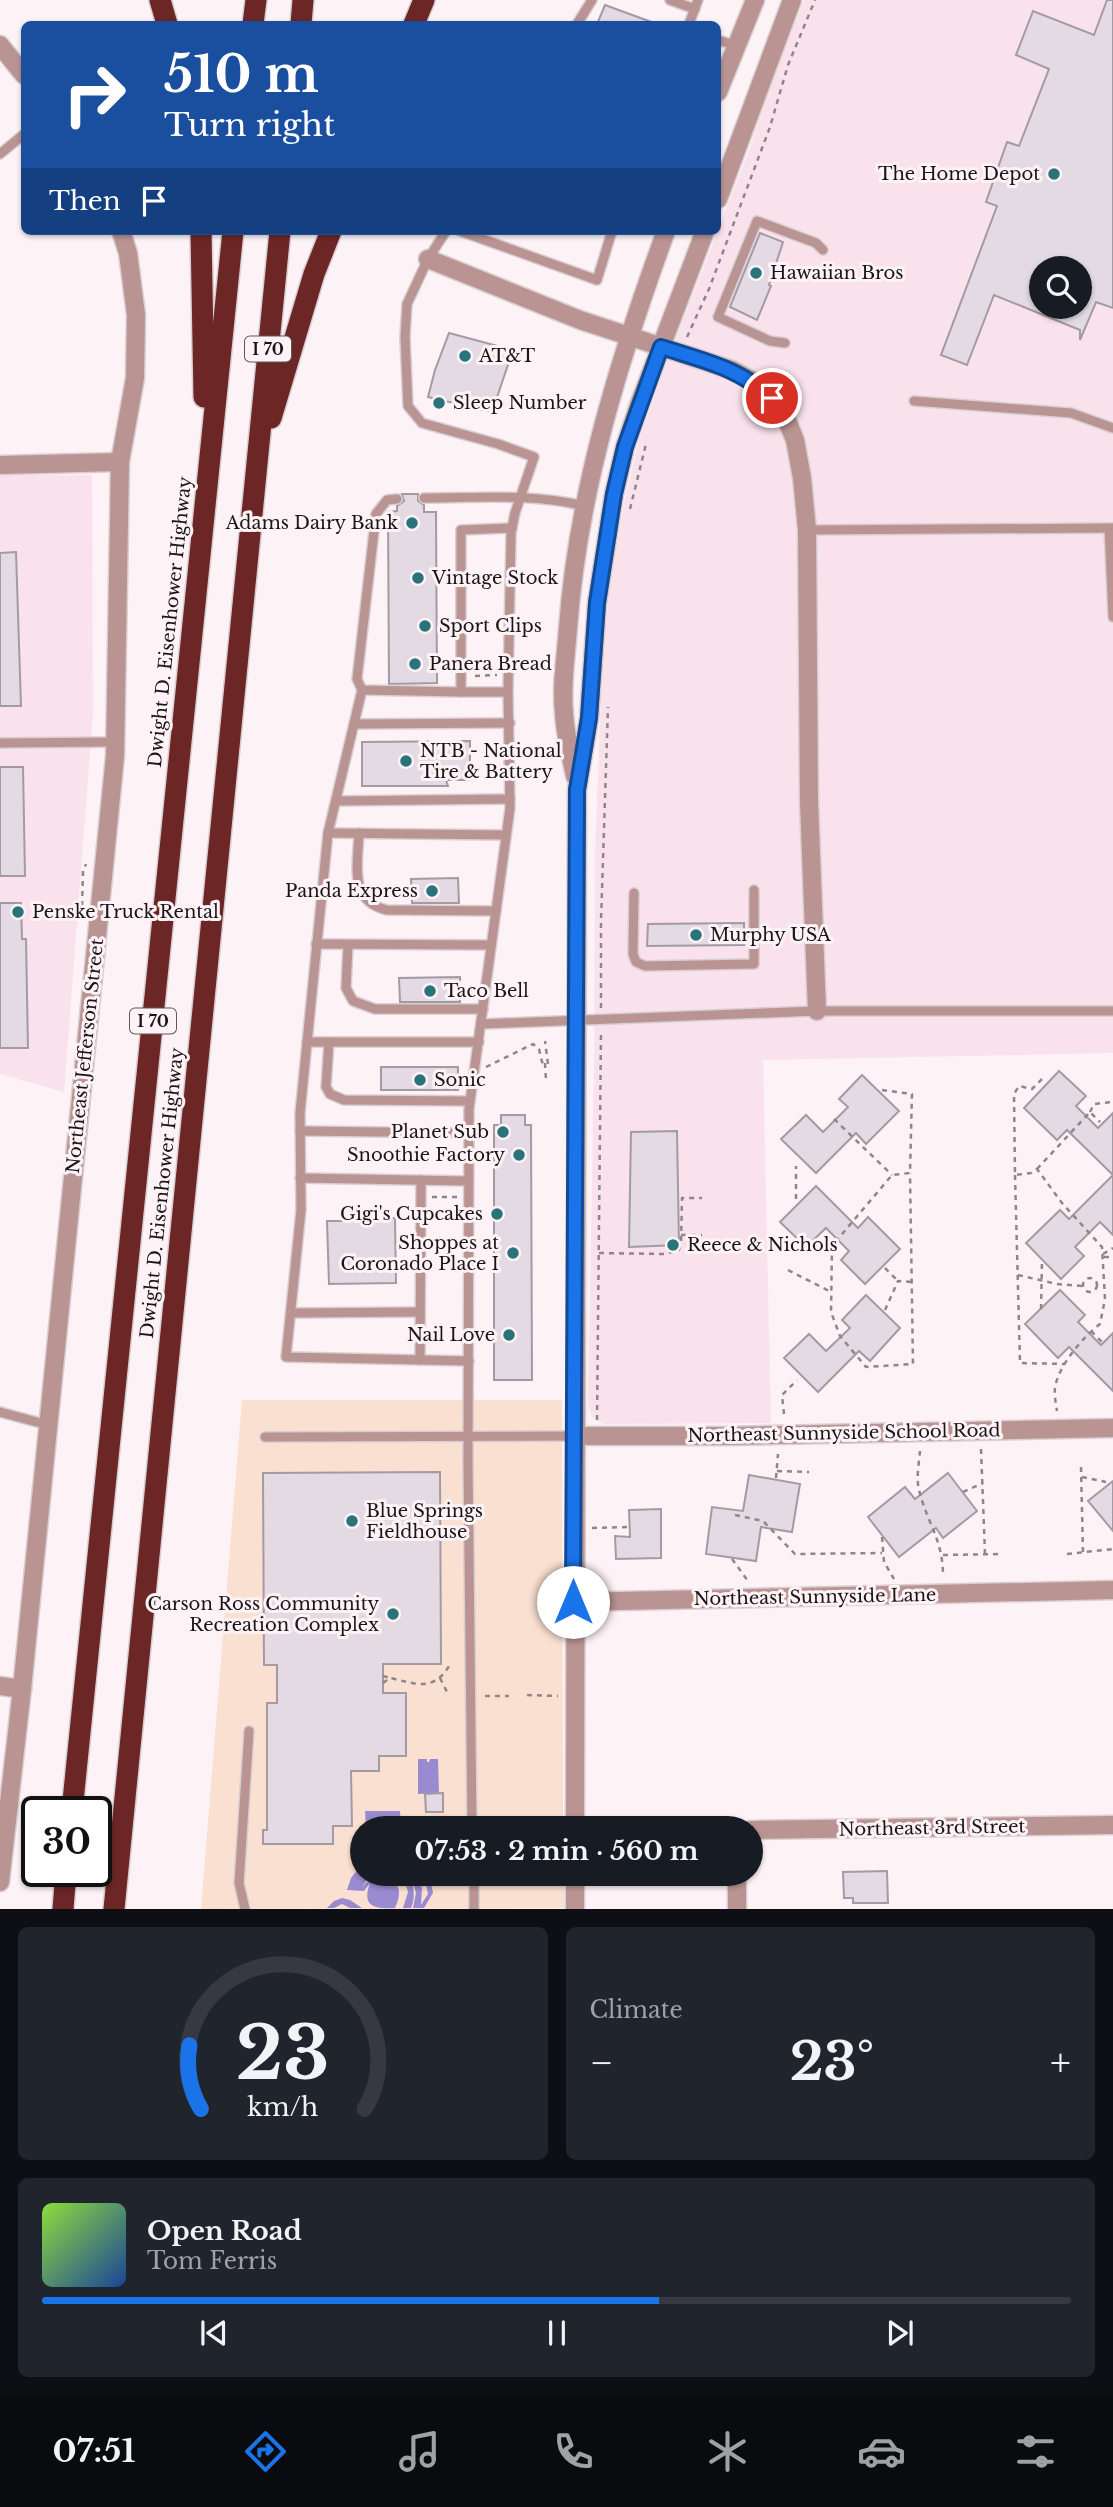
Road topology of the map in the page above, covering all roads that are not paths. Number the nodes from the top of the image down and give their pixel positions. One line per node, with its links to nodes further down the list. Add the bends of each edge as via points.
1 (160, 0): 10 (highway)
2 (256, 0): 11 (highway)
3 (303, 0): 12 (highway)
4 (424, 0): 13 (highway)
5 (592, 0): 14 (lane)
6 (670, 0): 9 (lane)
7 (755, 0): 18 (street)
8 (792, 0): 23 (street)
9 (696, 4): 15 (lane)
10 (166, 21)
11 (253, 21)
12 (301, 21)
13 (415, 21)
14 (579, 21)
15 (690, 21)
16 (721, 41): 18 (lane)
17 (0, 45): 19 (street)
18 (737, 46): 20 (street)
19 (21, 71)
20 (721, 85)
21 (21, 136): 22 (lane)
22 (0, 154)
23 (721, 191)
24 (122, 235): 41 (street, Northeast Jefferson Street, via 136,315 135,378)
25 (201, 235): 47 (highway)
26 (233, 235): 47 (highway, Dwight D. Eisenhower Highway / I 70)
27 (280, 235): 43 (highway, Dwight D. Eisenhower Highway / I 70)
28 (329, 235): 43 (highway)
29 (444, 235): 35 (lane)
30 (471, 235): 31 (lane, via 597,280)
31 (608, 235)
32 (665, 235): 36 (street)
33 (703, 235): 38 (street)
34 (823, 250): 37 (lane, via 816,243 757,221 752,233 718,317 770,341)
35 (428, 260): 36 (street); 46 (lane, via 407,304 408,406 422,422 534,457)
36 (630, 335): 38 (street); 48 (street)
37 (785, 343)
38 (661, 347): 51 (street, via 732,370 772,398 795,440); 60 (street, via 614,494)
39 (914, 401): 40 (lane, via 1071,413)
40 (1113, 428)
41 (120, 463): 42 (street); 58 (street, Northeast Jefferson Street)
42 (0, 465)
43 (257, 467): 112 (highway, Dwight D. Eisenhower Highway / I 70)
44 (424, 498): 46 (lane)
45 (397, 499): 53 (lane, via 387,500 376,514 357,680)
46 (521, 499): 48 (lane); 49 (lane)
47 (205, 504): 101 (highway, Dwight D. Eisenhower Highway / I 70)
48 (584, 506): 60 (street, via 570,600 564,713)
49 (512, 528): 54 (lane, via 461,530); 55 (lane)
50 (1111, 528): 51 (lane); 52 (lane)
51 (807, 530): 74 (street, via 809,801)
52 (1113, 617)
53 (362, 690): 54 (lane); 57 (lane)
54 (461, 692): 55 (lane)
55 (508, 692): 56 (lane)
56 (510, 723): 57 (lane); 61 (lane)
57 (354, 724): 62 (lane)
58 (115, 742): 59 (lane); 91 (street, Northeast Jefferson Street)
59 (0, 743)
60 (577, 790): 75 (street)
61 (510, 799): 62 (lane); 65 (lane)
62 (336, 801): 63 (lane)
63 (328, 833): 64 (lane); 69 (lane)
64 (359, 833): 65 (lane); 68 (lane, via 357,884 378,908)
65 (506, 835): 68 (lane)
66 (754, 890): 67 (lane, via 754,964 645,966 636,962)
67 (634, 893)
68 (496, 911): 71 (lane)
69 (316, 944): 70 (lane); 77 (lane)
70 (348, 945): 71 (lane); 72 (lane, via 346,988 353,1002 375,1009)
71 (491, 945): 72 (lane)
72 (483, 1009): 76 (lane)
73 (1113, 1011): 74 (lane)
74 (817, 1012): 75 (lane)
75 (577, 1022): 76 (lane); 94 (street)
76 (481, 1024): 79 (lane)
77 (307, 1042): 78 (lane); 81 (lane)
78 (329, 1042): 79 (lane); 80 (lane, via 326,1087 344,1100)
79 (478, 1042): 80 (lane)
80 (470, 1101): 82 (lane)
81 (300, 1131): 82 (lane); 83 (lane)
82 (468, 1133): 85 (lane)
83 (300, 1178): 84 (lane); 87 (lane)
84 (421, 1180): 85 (lane); 86 (lane)
85 (468, 1181): 89 (lane)
86 (419, 1312): 87 (lane); 88 (lane)
87 (291, 1313): 88 (lane, via 286,1357)
88 (420, 1360): 89 (lane)
89 (469, 1361): 93 (lane)
90 (0, 1412): 91 (lane)
91 (48, 1425): 99 (street, Northeast Jefferson Street)
92 (1113, 1428): 94 (street, Northeast Sunnyside School Road)
93 (468, 1436): 94 (lane); 95 (lane); 102 (lane)
94 (575, 1436): 97 (street)
95 (265, 1437)
96 (1113, 1590): 97 (street, Northeast Sunnyside Lane)
97 (573, 1602): 103 (street)
98 (0, 1686): 99 (street)
99 (22, 1689): 106 (street, Northeast Jefferson Street)
100 (249, 1731): 113 (lane, via 239,1883)
101 (74, 1796)
102 (472, 1816)
103 (575, 1816)
104 (1113, 1825): 105 (street, Northeast 3rd Street)
105 (763, 1830)
106 (0, 1882)
107 (474, 1886): 114 (lane)
108 (575, 1886): 115 (street)
109 (737, 1886): 116 (street)
110 (65, 1887): 111 (highway)
111 (63, 1909)
112 (114, 1909)
113 (245, 1909)
114 (474, 1909)
115 (575, 1909)
116 (737, 1909)

